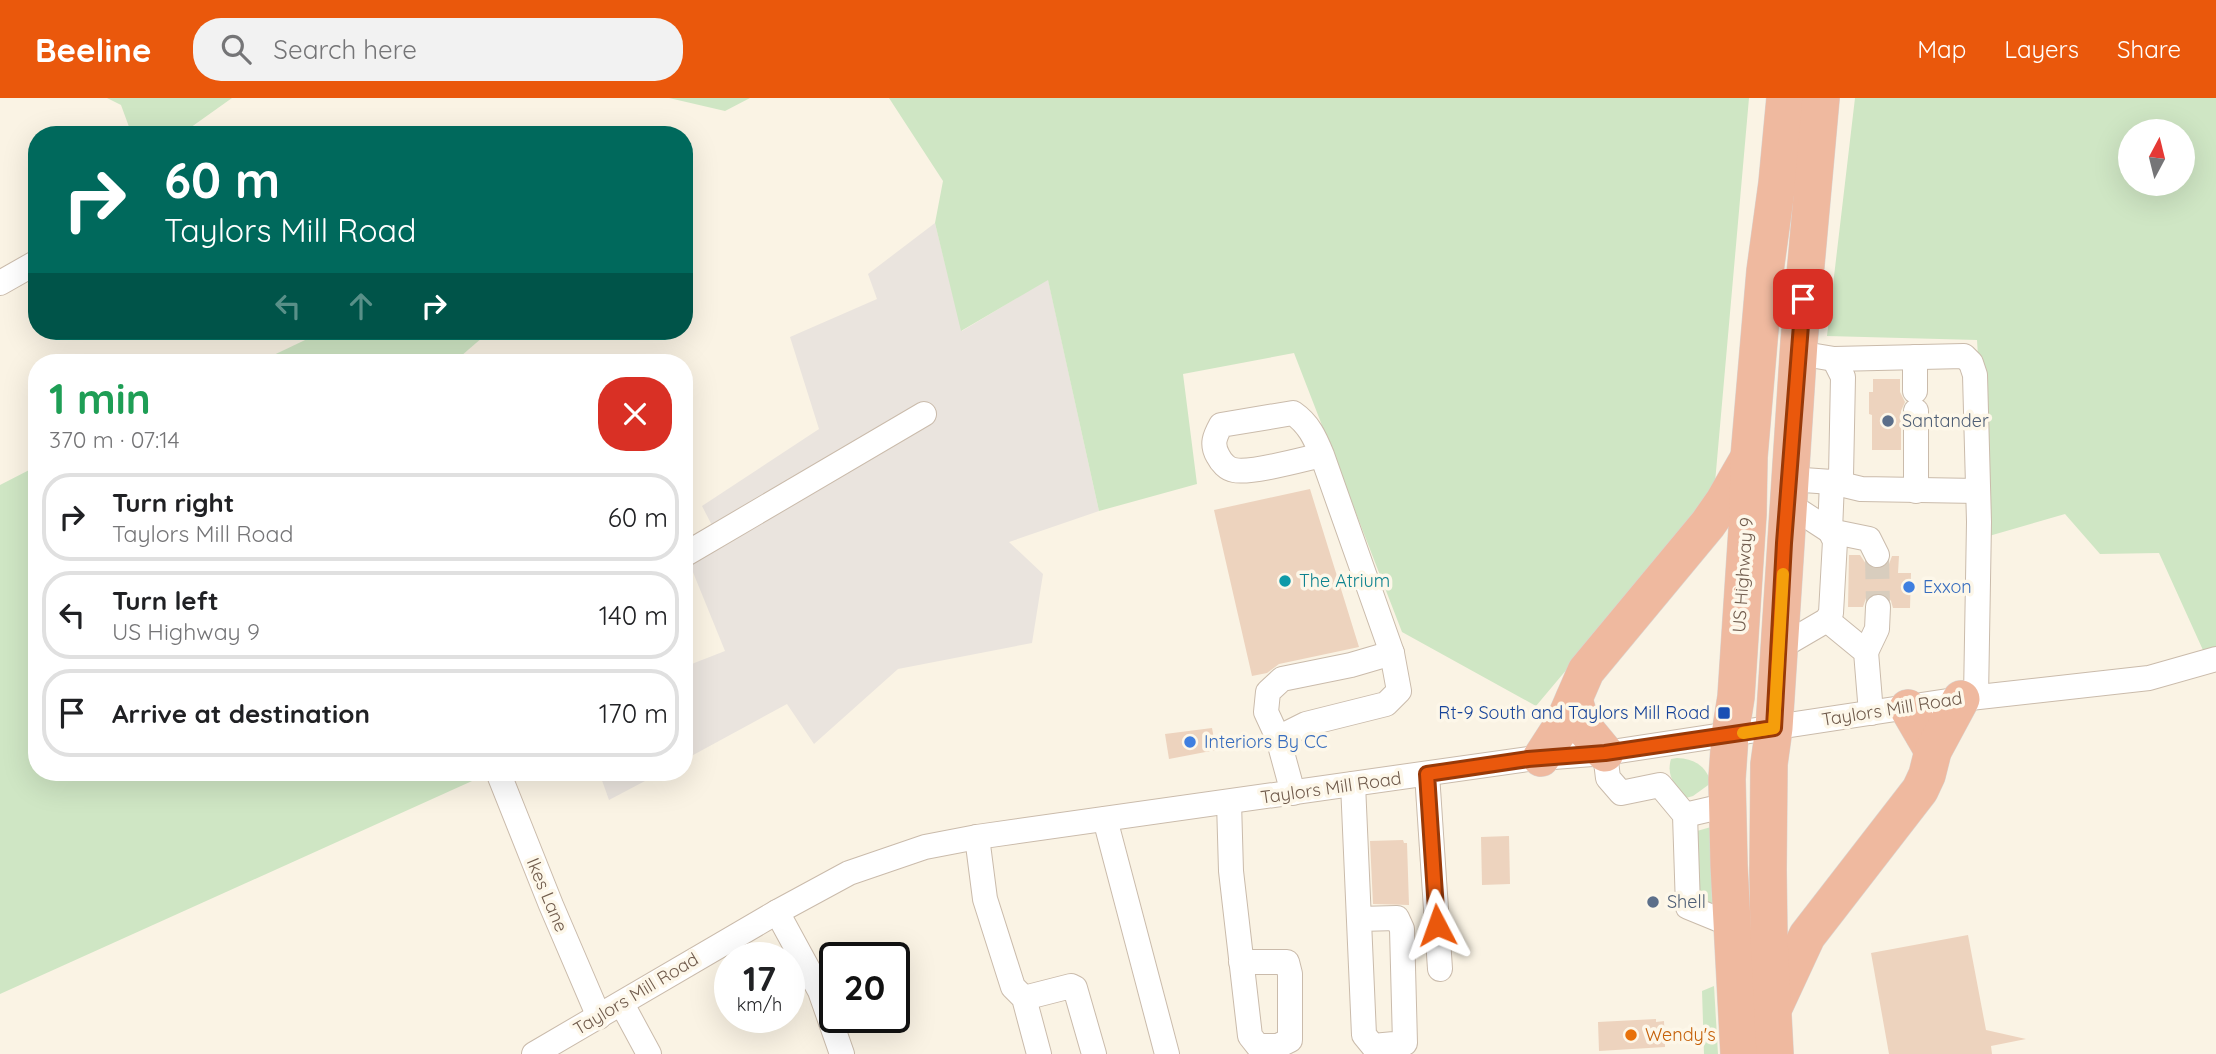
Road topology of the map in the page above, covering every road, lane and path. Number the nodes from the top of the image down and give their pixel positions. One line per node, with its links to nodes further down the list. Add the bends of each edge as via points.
1 (1785, 98): 10 (highway, US Highway 9)
2 (1821, 98): 5 (highway)
3 (28, 267): 4 (street)
4 (0, 283)
5 (1798, 353): 7 (street); 12 (highway)
6 (1915, 357): 7 (street); 13 (street); 14 (street, via 1964,356 1971,363)
7 (1833, 359): 11 (street, via 1843,377 1841,476)
8 (924, 414): 16 (street)
9 (1322, 455): 22 (street)
10 (1749, 457): 25 (highway, via 1708,524 1586,671); 29 (highway, US Highway 9)
11 (1832, 482): 12 (street); 13 (street, via 1861,489); 15 (street)
12 (1788, 491): 15 (street); 20 (highway)
13 (1916, 491): 14 (street)
14 (1978, 491): 24 (street)
15 (1830, 531): 17 (street, via 1869,539); 19 (street, via 1835,541 1832,612)
16 (693, 550)
17 (1877, 555)
18 (1878, 607): 21 (street, via 1877,629)
19 (1827, 620): 20 (street); 21 (street)
20 (1779, 648): 28 (highway)
21 (1866, 652): 27 (street)
22 (1392, 653): 30 (street, via 1399,691 1386,704 1306,724); 30 (street, via 1282,679 1268,692 1266,712)
23 (2216, 659): 24 (street, Taylors Mill Road, via 2149,678)
24 (1969, 698): 26 (street, Taylors Mill Road); 32 (highway)
25 (1574, 699): 33 (highway, via 1581,724); 34 (highway)
26 (1908, 708): 27 (street, Taylors Mill Road); 32 (highway)
27 (1871, 713): 28 (street, Taylors Mill Road)
28 (1774, 728): 29 (street, Taylors Mill Road); 52 (highway, via 1769,777)
29 (1730, 735): 31 (street, Taylors Mill Road); 41 (highway, US Highway 9)
30 (1278, 738): 39 (street)
31 (1653, 746): 33 (street, Taylors Mill Road); 38 (street)
32 (1933, 751): 52 (highway, via 1920,790 1807,936)
33 (1605, 753): 34 (street, Taylors Mill Road); 38 (street, via 1608,778 1622,793)
34 (1541, 758): 35 (street, Taylors Mill Road)
35 (1427, 774): 37 (street, Taylors Mill Road); 49 (street)
36 (502, 781): 53 (street, Ikes Lane)
37 (1353, 784): 39 (street, Taylors Mill Road); 46 (street)
38 (1660, 785): 42 (street)
39 (1293, 793): 40 (street, Taylors Mill Road)
40 (1229, 802): 43 (street, Taylors Mill Road); 48 (street)
41 (1728, 805): 42 (street); 47 (highway, US Highway 9)
42 (1685, 814): 47 (street, via 1688,907)
43 (1105, 819): 44 (street, Taylors Mill Road); 59 (street)
44 (977, 837): 45 (street, Taylors Mill Road, via 925,847 849,873); 50 (street, via 985,899 1013,987)
45 (777, 912): 51 (street, Taylors Mill Road); 56 (street, via 820,991)
46 (1359, 919): 46 (street, via 1363,1035 1373,1046 1405,1043 1402,929 1397,918)
47 (1732, 925): 60 (highway, US Highway 9)
48 (1241, 962)
49 (1440, 969)
50 (1024, 998): 57 (street); 58 (street, via 1075,988)
51 (622, 1004): 53 (street, Taylors Mill Road); 55 (street)
52 (1772, 1012): 61 (highway)
53 (600, 1017): 54 (street, Taylors Mill Road)
54 (534, 1054)
55 (649, 1054)
56 (842, 1054)
57 (1040, 1054)
58 (1094, 1054)
59 (1167, 1054)
60 (1739, 1054)
61 (1774, 1054)

